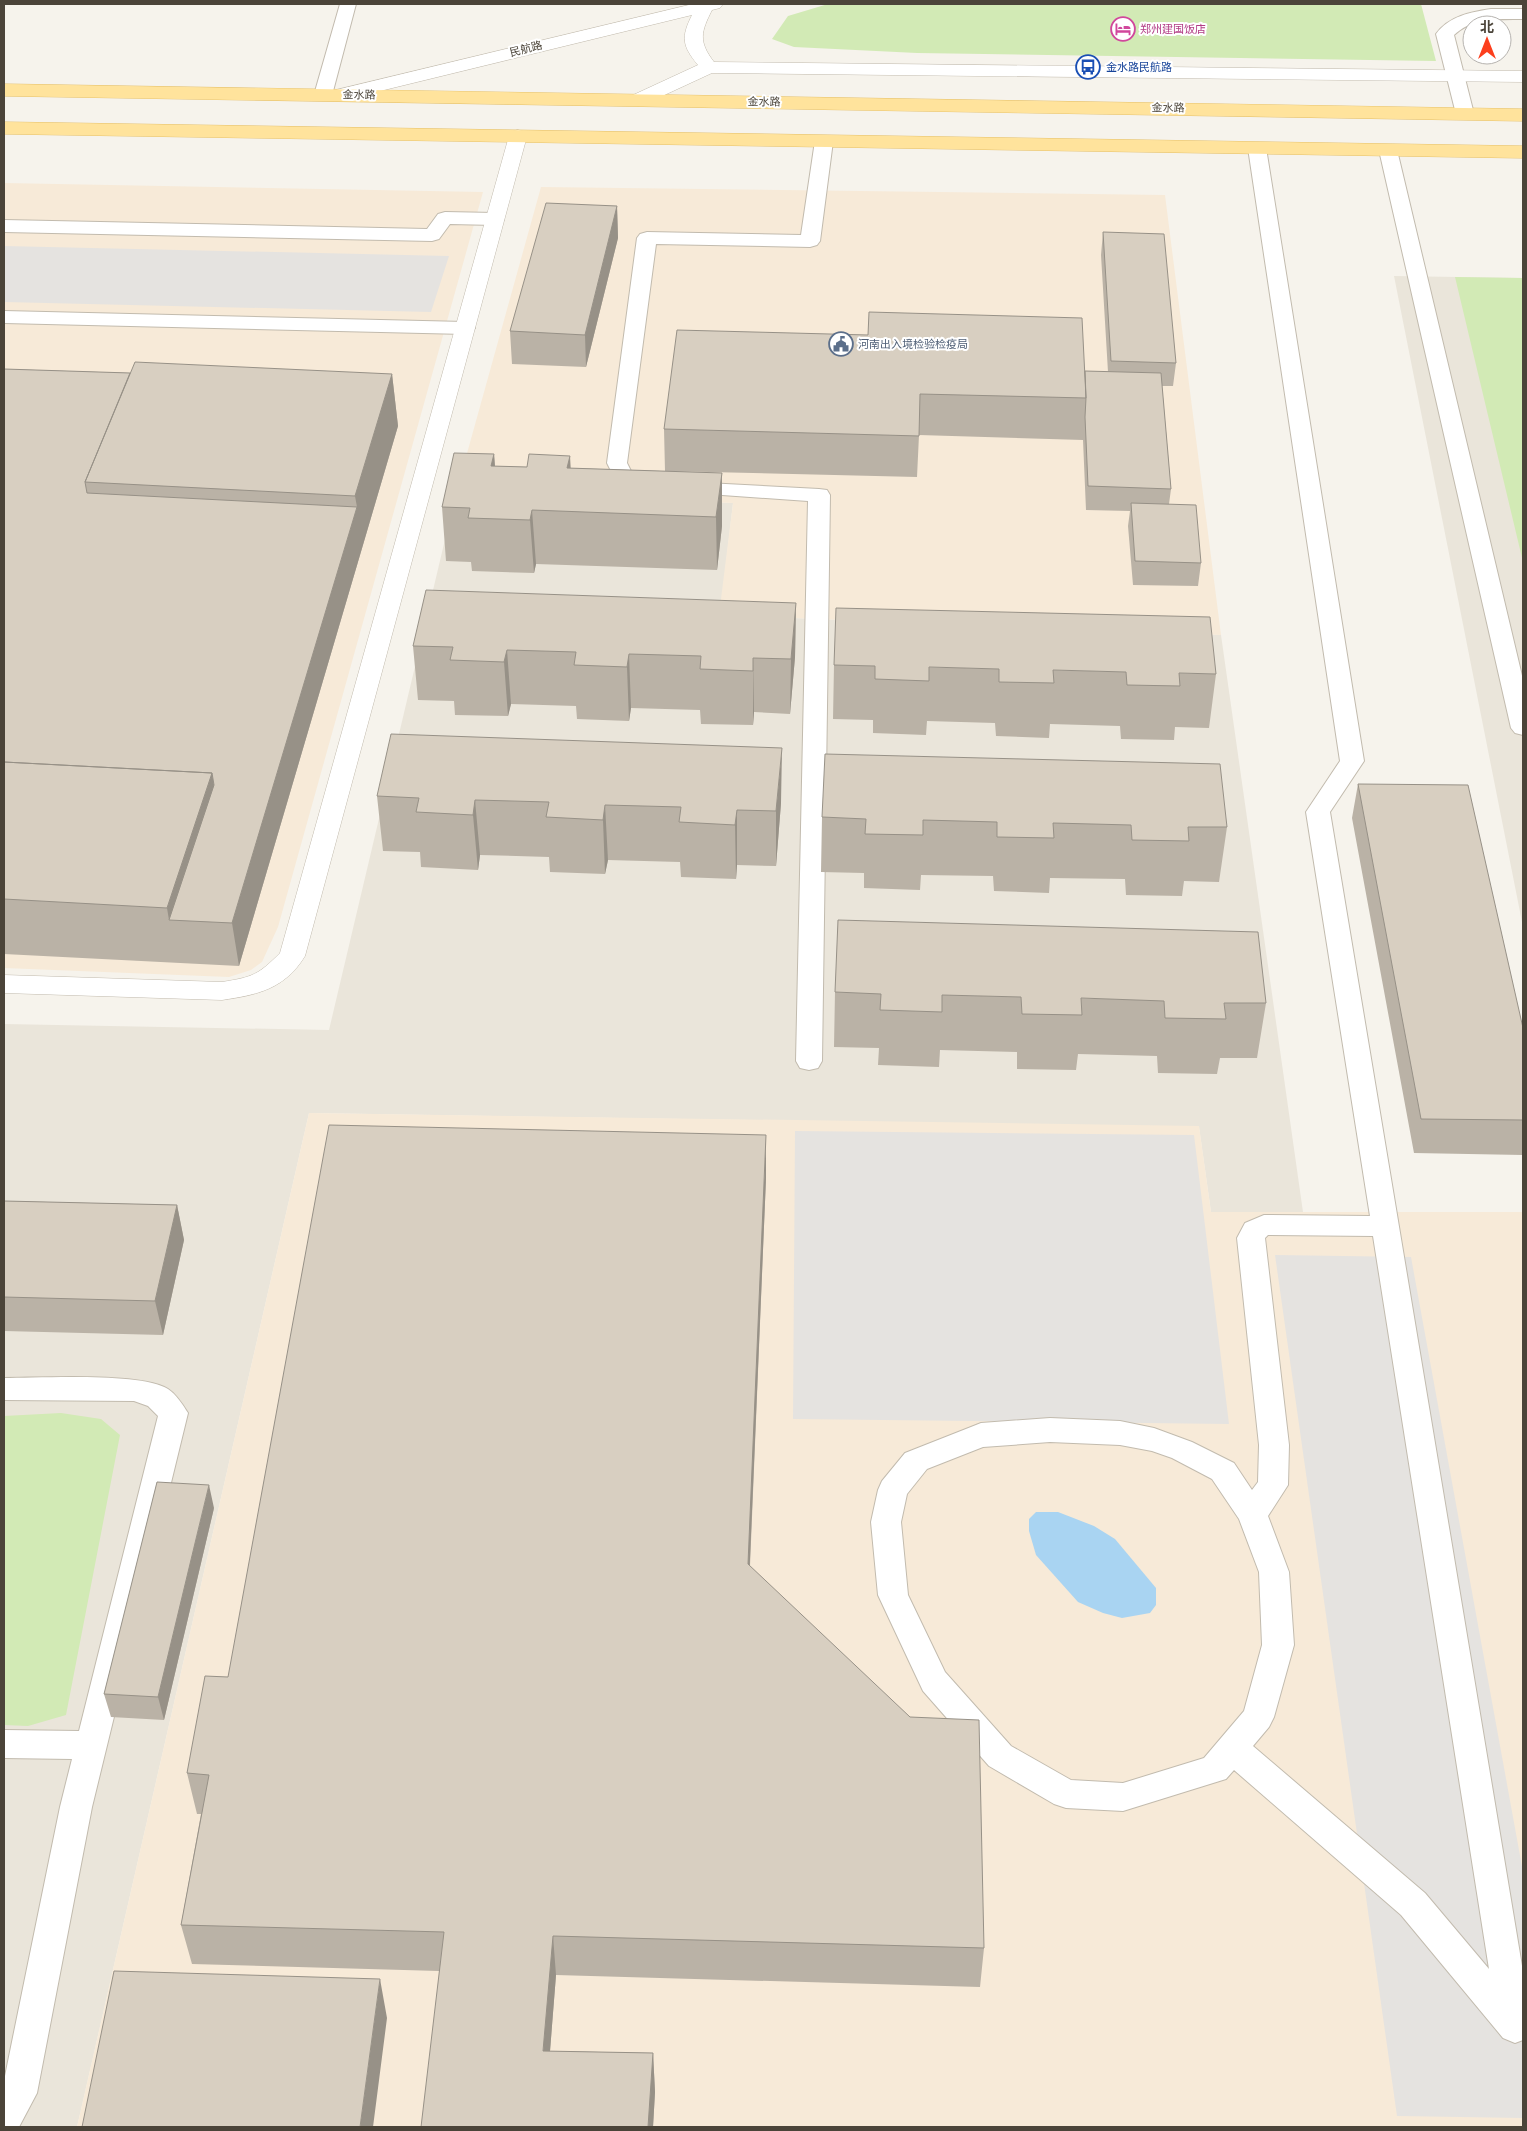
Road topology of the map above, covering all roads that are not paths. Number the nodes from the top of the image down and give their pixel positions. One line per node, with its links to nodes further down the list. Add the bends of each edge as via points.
1 (348, 4): 8 (lane)
2 (710, 5): 4 (street, via 691,33 695,51); 8 (street, 民航路)
3 (1523, 14): 5 (lane, via 1495,14 1454,24 1445,34)
4 (710, 67): 5 (street); 9 (street)
5 (1456, 76): 6 (street); 10 (lane)
6 (1523, 77)
7 (4, 90): 8 (main road, 金水路)
8 (331, 95): 9 (main road, 金水路)
9 (638, 100): 10 (main road, 金水路)
10 (1465, 114): 11 (main road, 金水路)
11 (1523, 115)
12 (4, 128): 13 (main road)
13 (518, 136): 14 (main road); 18 (street)
14 (824, 141): 15 (main road); 24 (lane, via 810,241 647,238 617,463 623,478 665,487 819,495)
15 (1257, 148): 16 (main road); 25 (lane, via 1352,762 1318,812)
16 (1388, 150): 17 (main road); 22 (lane)
17 (1523, 152)
18 (495, 219): 19 (lane, via 445,218 432,235); 21 (street)
19 (4, 226)
20 (4, 317): 21 (lane)
21 (465, 328): 23 (street, via 292,956 272,977 248,987 222,991)
22 (1523, 728)
23 (4, 984)
24 (808, 1060)
25 (1386, 1226): 27 (lane, via 1264,1225 1255,1230 1251,1238 1274,1445 1272,1485); 30 (lane, via 1515,2028 1413,1904)
26 (4, 1389): 29 (lane, via 134,1390 158,1397 172,1413)
27 (1252, 1514): 30 (lane, via 1274,1572 1278,1644 1258,1717); 30 (lane, via 1223,1471 1182,1450 1120,1433 1050,1430 981,1435 916,1461 893,1490 886,1522 893,1595 934,1681 1000,1756 1066,1794 1123,1798 1216,1769)
28 (4, 1744): 29 (lane)
29 (91, 1745): 31 (lane, via 19,2093)
30 (1232, 1748)
31 (4, 2119)

